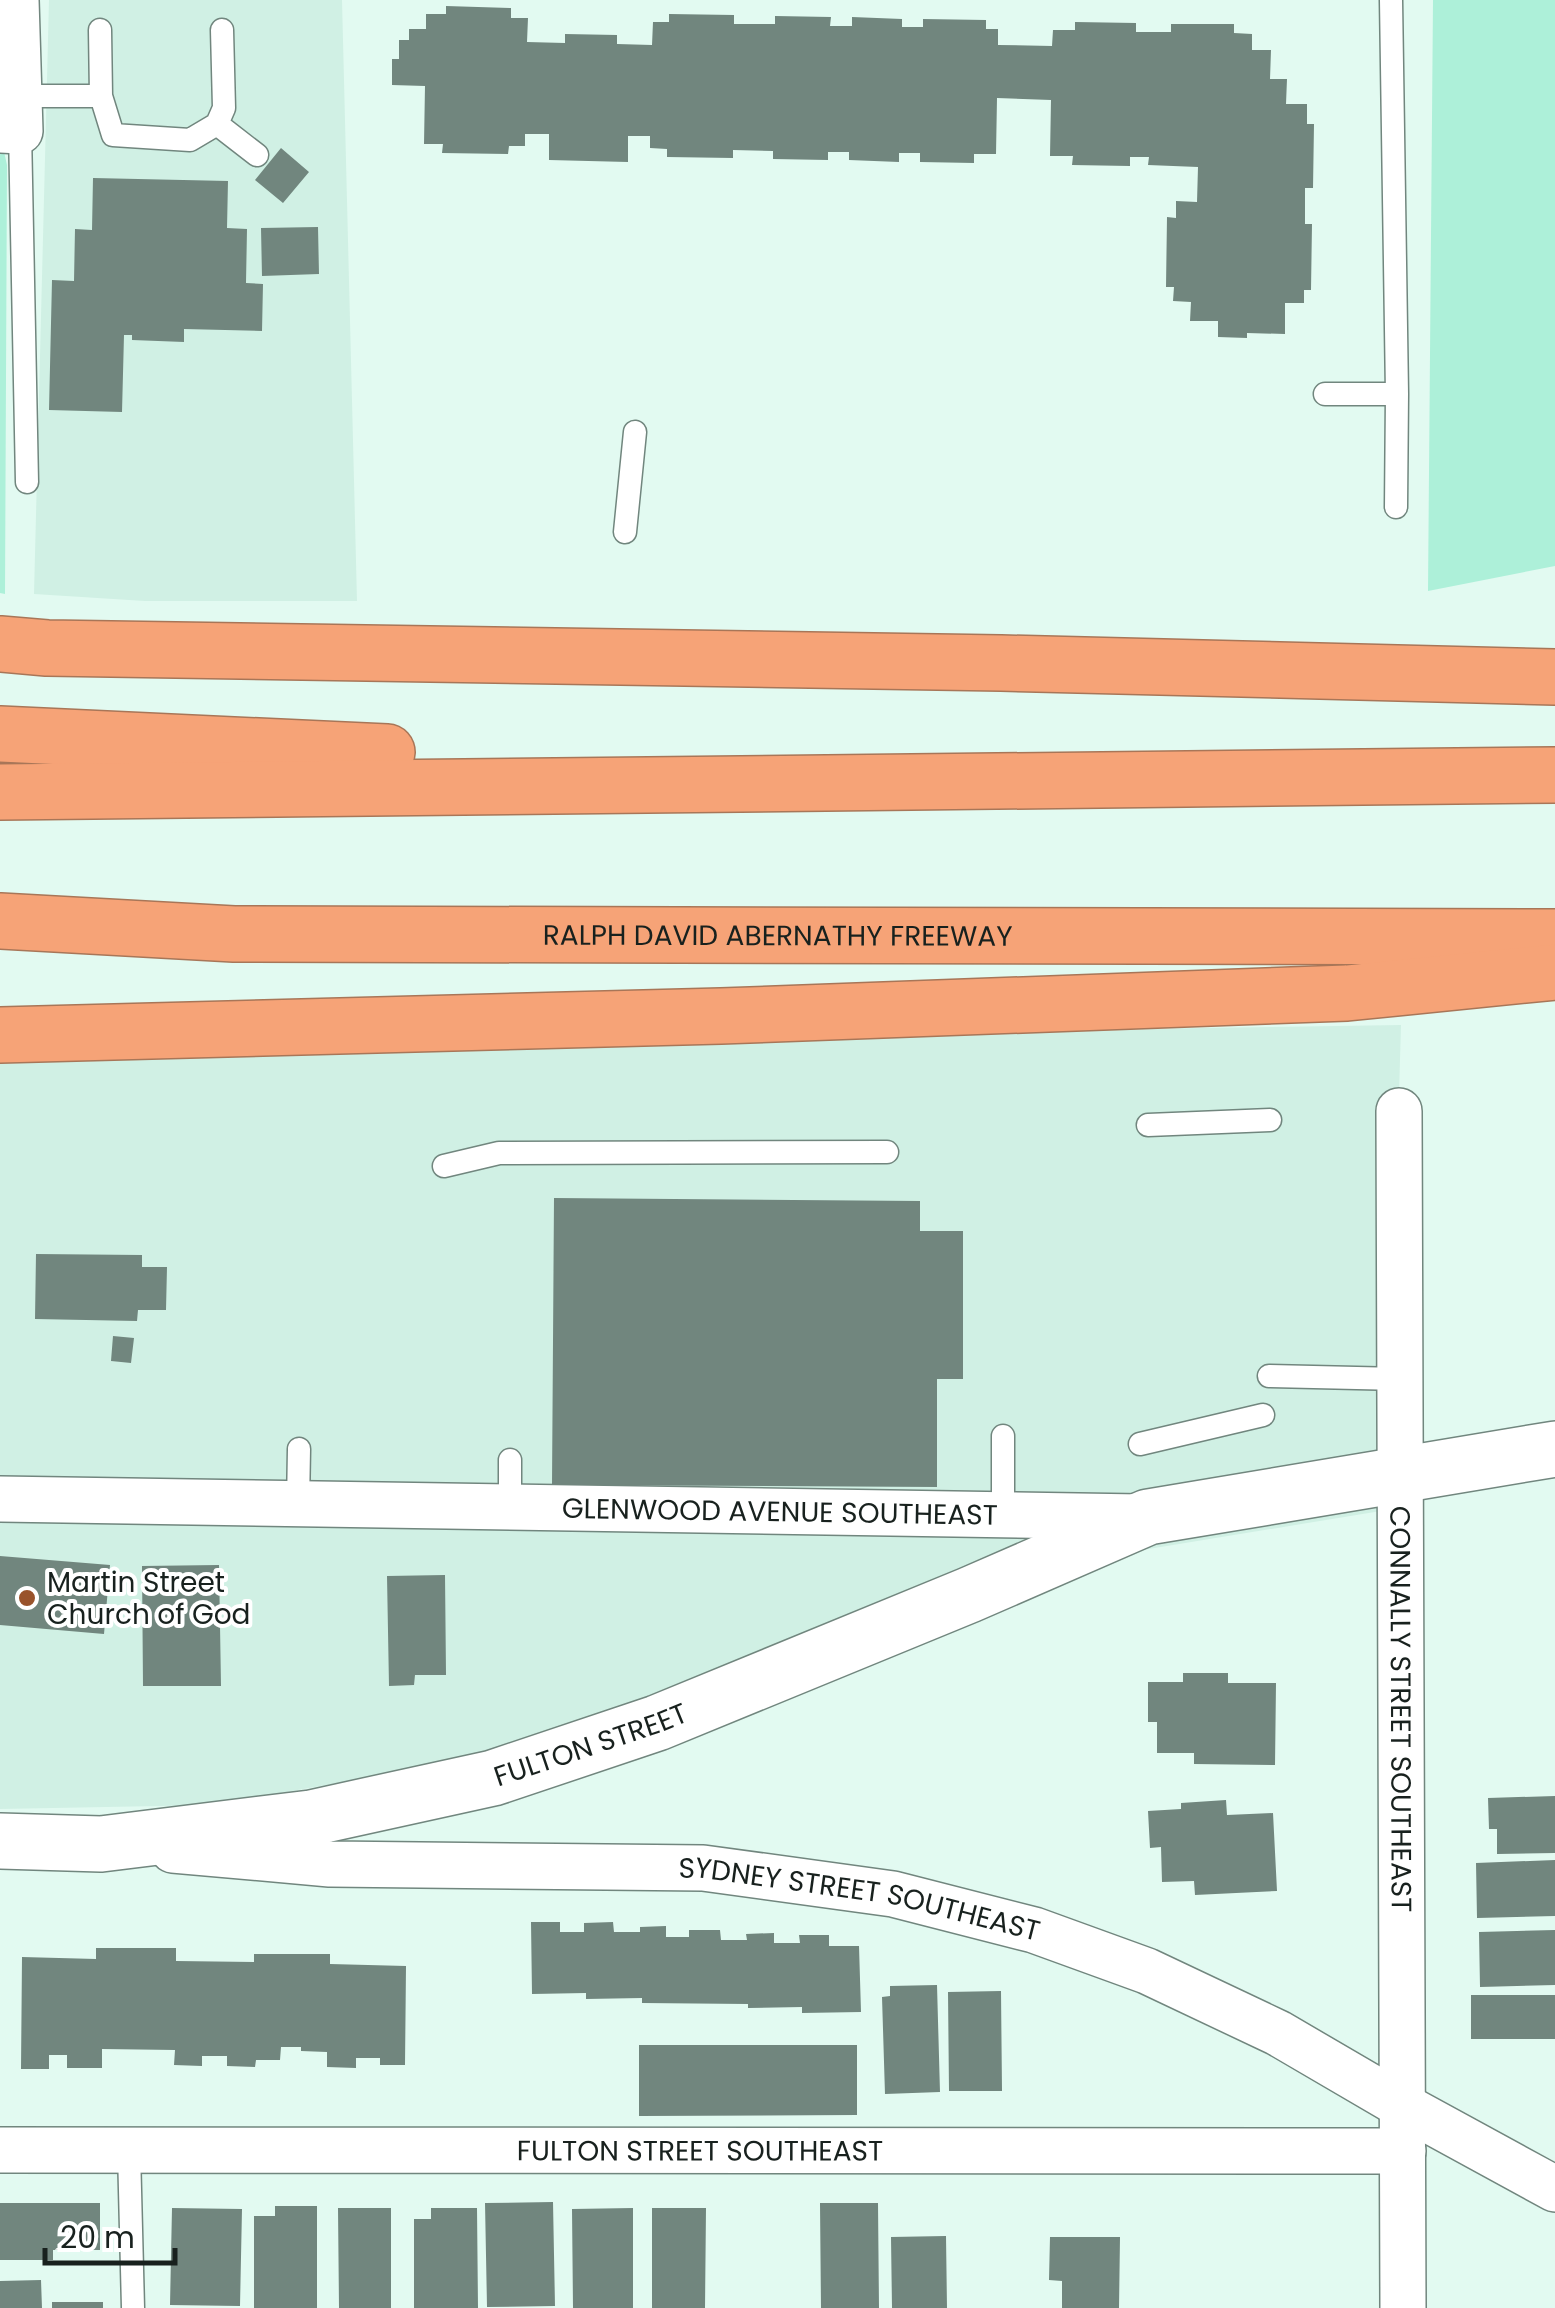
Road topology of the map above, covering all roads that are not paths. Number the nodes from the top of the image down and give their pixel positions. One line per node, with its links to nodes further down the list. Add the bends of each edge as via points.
1 (16, 0): 6 (street)
2 (1391, 0): 10 (lane)
3 (100, 30): 5 (lane)
4 (222, 30): 7 (lane, via 224,108)
5 (101, 96): 6 (lane); 7 (lane, via 112,135 190,140)
6 (13, 119): 12 (lane)
7 (217, 124): 8 (lane)
8 (257, 155)
9 (1325, 394): 10 (lane)
10 (1397, 394): 13 (lane)
11 (635, 432): 14 (lane)
12 (28, 482)
13 (1396, 507)
14 (626, 532)
15 (0, 644): 16 (highway)
16 (1555, 677)
17 (0, 734): 19 (highway)
18 (1555, 775): 19 (highway)
19 (1094, 778): 20 (highway)
20 (0, 792)
21 (0, 921): 22 (highway, RALPH DAVID ABERNATHY FREEWAY)
22 (234, 934): 23 (highway, RALPH DAVID ABERNATHY FREEWAY); 24 (highway)
23 (1555, 936)
24 (0, 942)
25 (1555, 972): 26 (highway, via 1347,993)
26 (0, 1034)
27 (1400, 1112): 33 (street, CONNALLY STREET SOUTHEAST)
28 (1270, 1120): 29 (lane)
29 (1148, 1125)
30 (887, 1152): 31 (lane, via 499,1153)
31 (444, 1166)
32 (1268, 1376): 33 (lane)
33 (1400, 1379): 40 (street, CONNALLY STREET SOUTHEAST)
34 (1263, 1416): 36 (lane)
35 (1003, 1436): 44 (lane)
36 (1140, 1444)
37 (299, 1449): 42 (lane)
38 (1555, 1449): 40 (street, GLENWOOD AVENUE SOUTHEAST)
39 (510, 1460): 43 (lane)
40 (1400, 1475): 45 (street, GLENWOOD AVENUE SOUTHEAST); 48 (street, CONNALLY STREET SOUTHEAST)
41 (0, 1499): 42 (street, GLENWOOD AVENUE SOUTHEAST)
42 (298, 1504): 43 (street, GLENWOOD AVENUE SOUTHEAST)
43 (510, 1507): 44 (street, GLENWOOD AVENUE SOUTHEAST)
44 (1003, 1515): 45 (street, GLENWOOD AVENUE SOUTHEAST)
45 (1148, 1517): 47 (street, FULTON STREET, via 657,1723 493,1778 311,1818)
46 (0, 1841): 47 (street, FULTON STREET)
47 (101, 1844): 48 (street, SYDNEY STREET SOUTHEAST, via 330,1864 702,1868 893,1894 1034,1930 1147,1971 1278,2033)
48 (1403, 2106): 50 (street, CONNALLY STREET SOUTHEAST); 52 (street, SYDNEY STREET SOUTHEAST)
49 (0, 2150): 51 (street, FULTON STREET SOUTHEAST)
50 (1402, 2151): 51 (street, FULTON STREET SOUTHEAST); 54 (street, CONNALLY STREET SOUTHEAST)
51 (129, 2152): 53 (lane)
52 (1555, 2189)
53 (133, 2308)
54 (1403, 2308)

